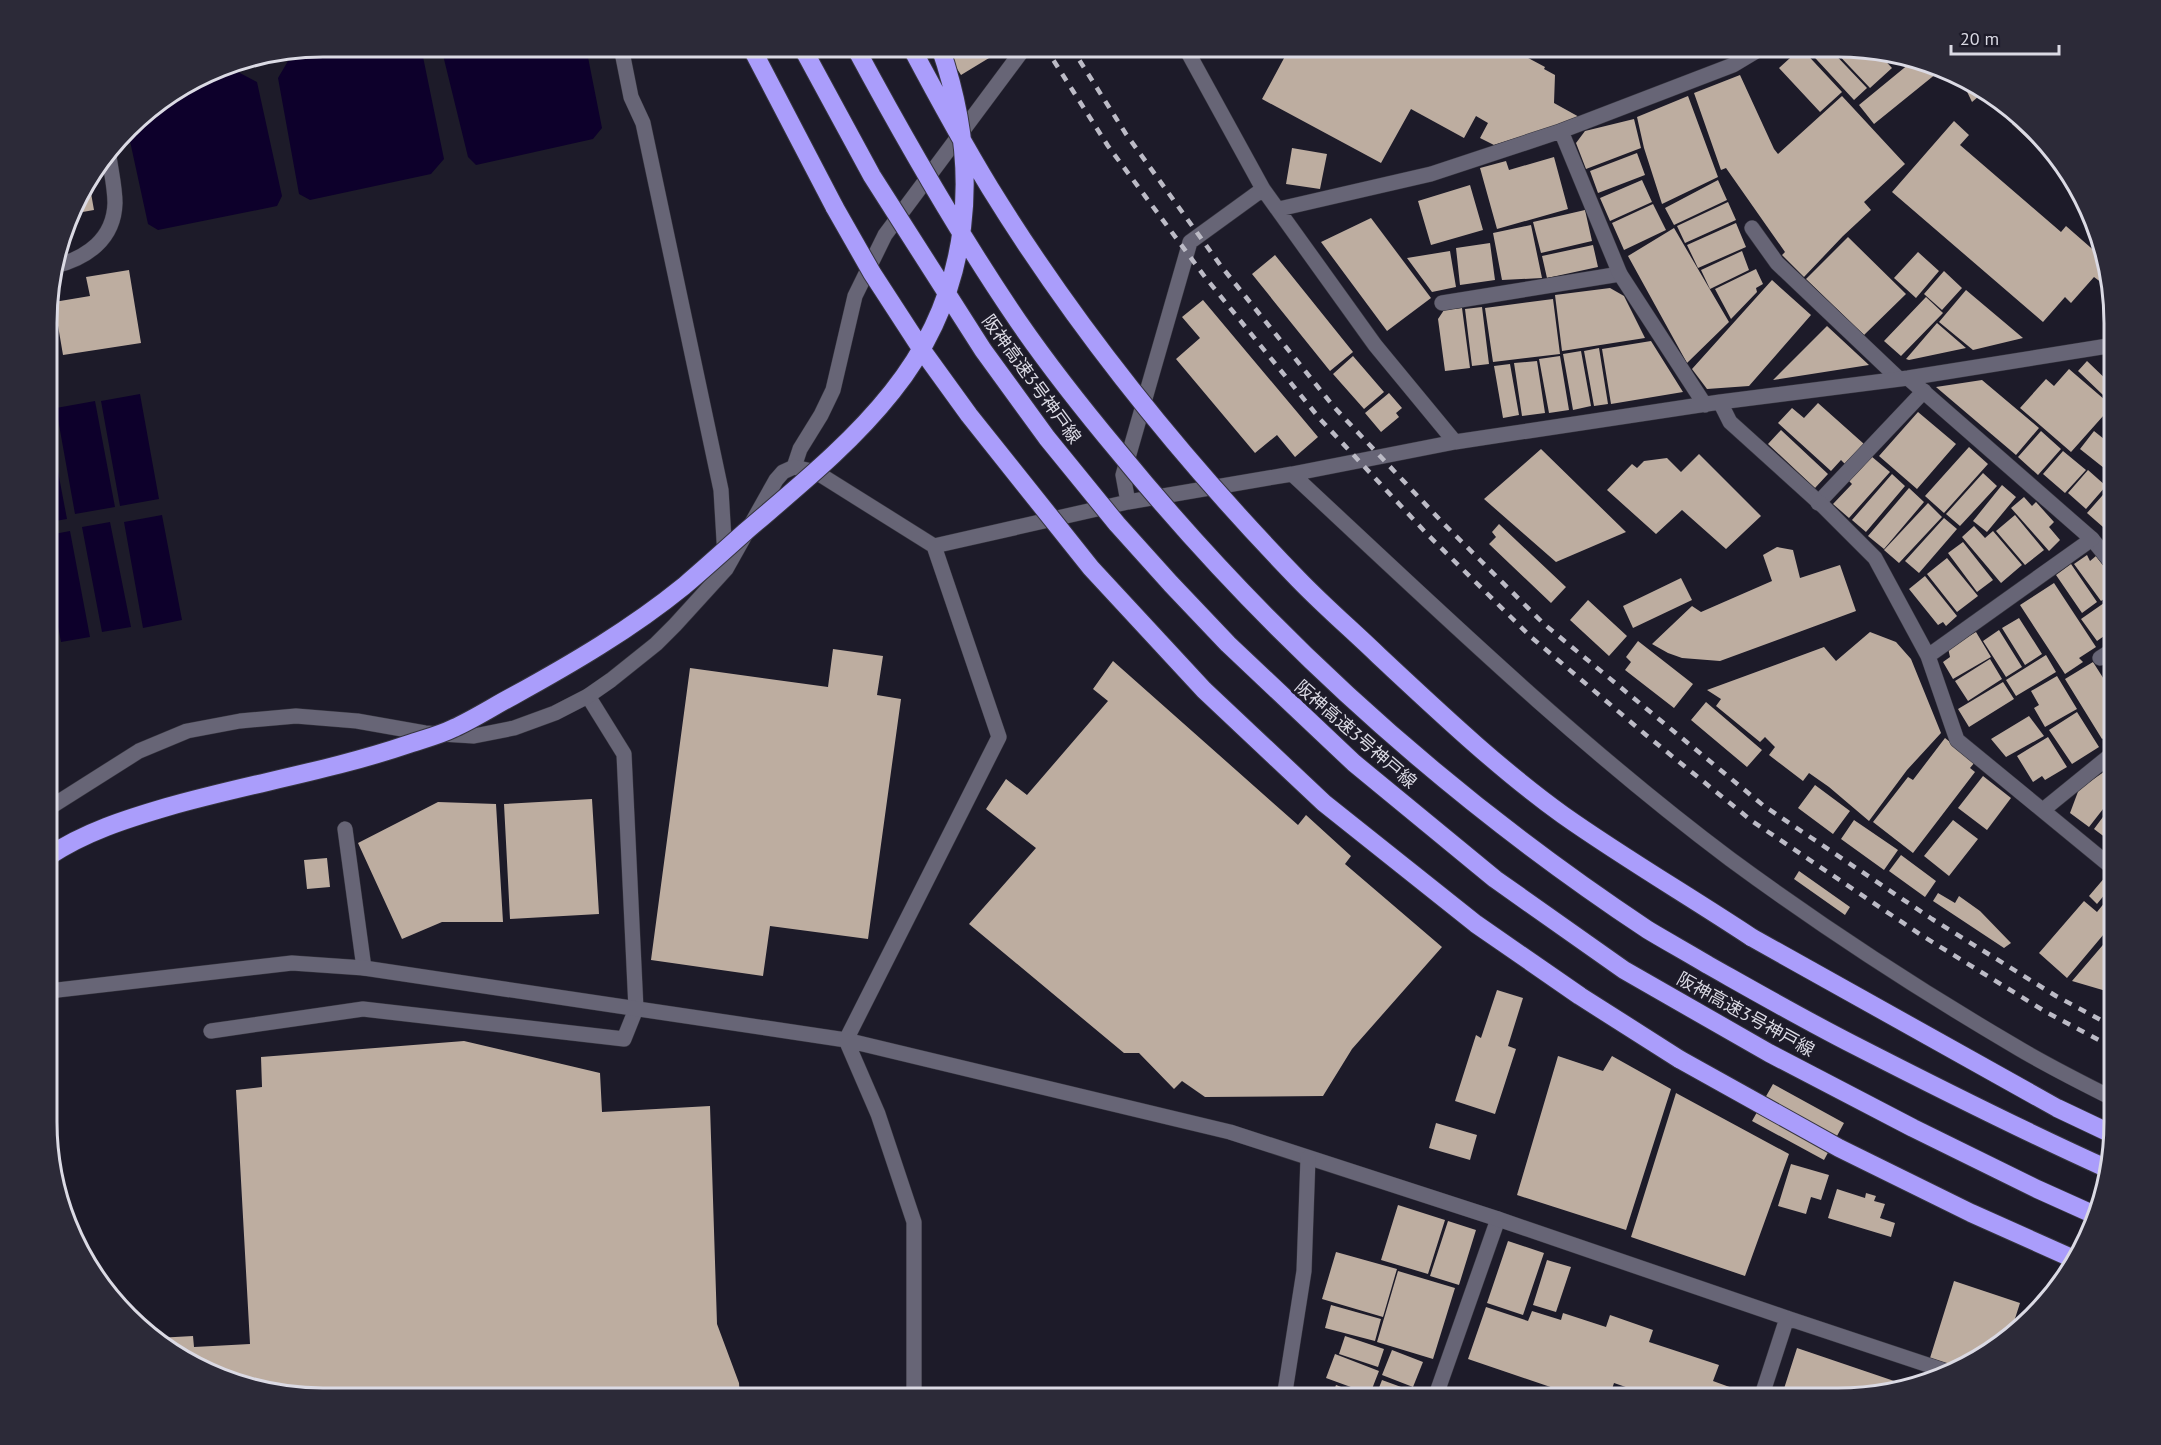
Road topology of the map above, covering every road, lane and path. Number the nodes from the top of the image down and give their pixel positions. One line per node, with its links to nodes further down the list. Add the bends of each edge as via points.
1 (623, 57): 30 (street, via 631,97 643,123 721,490)
2 (757, 57): 52 (highway, bridge, via 872,273 962,406 1091,568 1204,690 1324,803 1476,924 1679,1059 1819,1137)
3 (808, 57): 50 (highway, 阪神高速3号神戸線, bridge, via 872,176 983,350 1047,438 1171,584 1244,660 1354,763 1495,879 1624,969 1872,1107)
4 (861, 57): 49 (highway, 阪神高速3号神戸線, bridge, via 916,161 961,234 1020,324 1087,413 1157,499 1257,609 1384,727 1520,839 1651,932 1808,1021)
5 (917, 57): 47 (highway, bridge, via 991,189 1143,404 1285,565 1414,688 1562,814 1751,937 2057,1108)
6 (943, 57): 39 (highway, bridge, via 958,114 966,174 962,230 952,277 926,342 892,392 805,481 682,587 606,642 454,729 365,759 121,820)
7 (1016, 57): 23 (street, via 902,211 870,261 850,312 833,390 800,449)
8 (1191, 57): 12 (street)
9 (1746, 57): 10 (street)
10 (1562, 131): 13 (street, via 1431,174); 16 (street)
11 (110, 164): 15 (street, via 115,204 108,229 95,249)
12 (1263, 189): 13 (street); 25 (street, via 1190,242 1123,475)
13 (1279, 209): 22 (street, via 1376,345)
14 (1752, 228): 19 (street, via 1777,263)
15 (64, 264)
16 (1620, 274): 17 (street); 21 (street)
17 (1442, 303)
18 (2104, 347): 19 (street)
19 (1903, 378): 20 (street); 21 (street)
20 (1924, 391): 26 (street); 27 (street)
21 (1713, 404): 22 (street); 26 (street)
22 (1455, 442): 24 (street)
23 (794, 468): 28 (street, via 816,472); 30 (street, via 776,480)
24 (1292, 474): 25 (street); 46 (street, via 1595,750 1730,858 1874,959 2014,1046)
25 (1128, 502): 28 (street)
26 (1818, 502): 32 (street, via 1875,558)
27 (2092, 539): 29 (street); 32 (street)
28 (934, 546): 45 (street, via 999,737)
29 (2104, 554)
30 (726, 569): 34 (street, via 656,644)
31 (2104, 655): 33 (street)
32 (1928, 656): 37 (street, via 1957,740)
33 (2100, 658)
34 (588, 696): 36 (street, via 514,728 474,736 296,716 187,731 139,751); 43 (street, via 624,753)
35 (2104, 760): 37 (street)
36 (57, 803)
37 (2043, 810): 40 (street)
38 (345, 829): 41 (street)
39 (57, 850)
40 (2104, 860)
41 (364, 968): 42 (street, via 292,963); 43 (street)
42 (57, 990)
43 (636, 1009): 44 (street, via 624,1040 363,1009); 45 (street)
44 (211, 1031)
45 (846, 1040): 48 (street, via 1230,1132); 55 (street, via 878,1114 914,1222)
46 (2104, 1095)
47 (2104, 1130)
48 (1308, 1158): 51 (street); 56 (street, via 1304,1271)
49 (2101, 1165)
50 (2088, 1212)
51 (1498, 1220): 53 (street); 57 (street)
52 (2067, 1256)
53 (1786, 1318): 54 (street); 58 (street)
54 (1939, 1369)
55 (914, 1388)
56 (1286, 1388)
57 (1439, 1388)
58 (1764, 1388)

